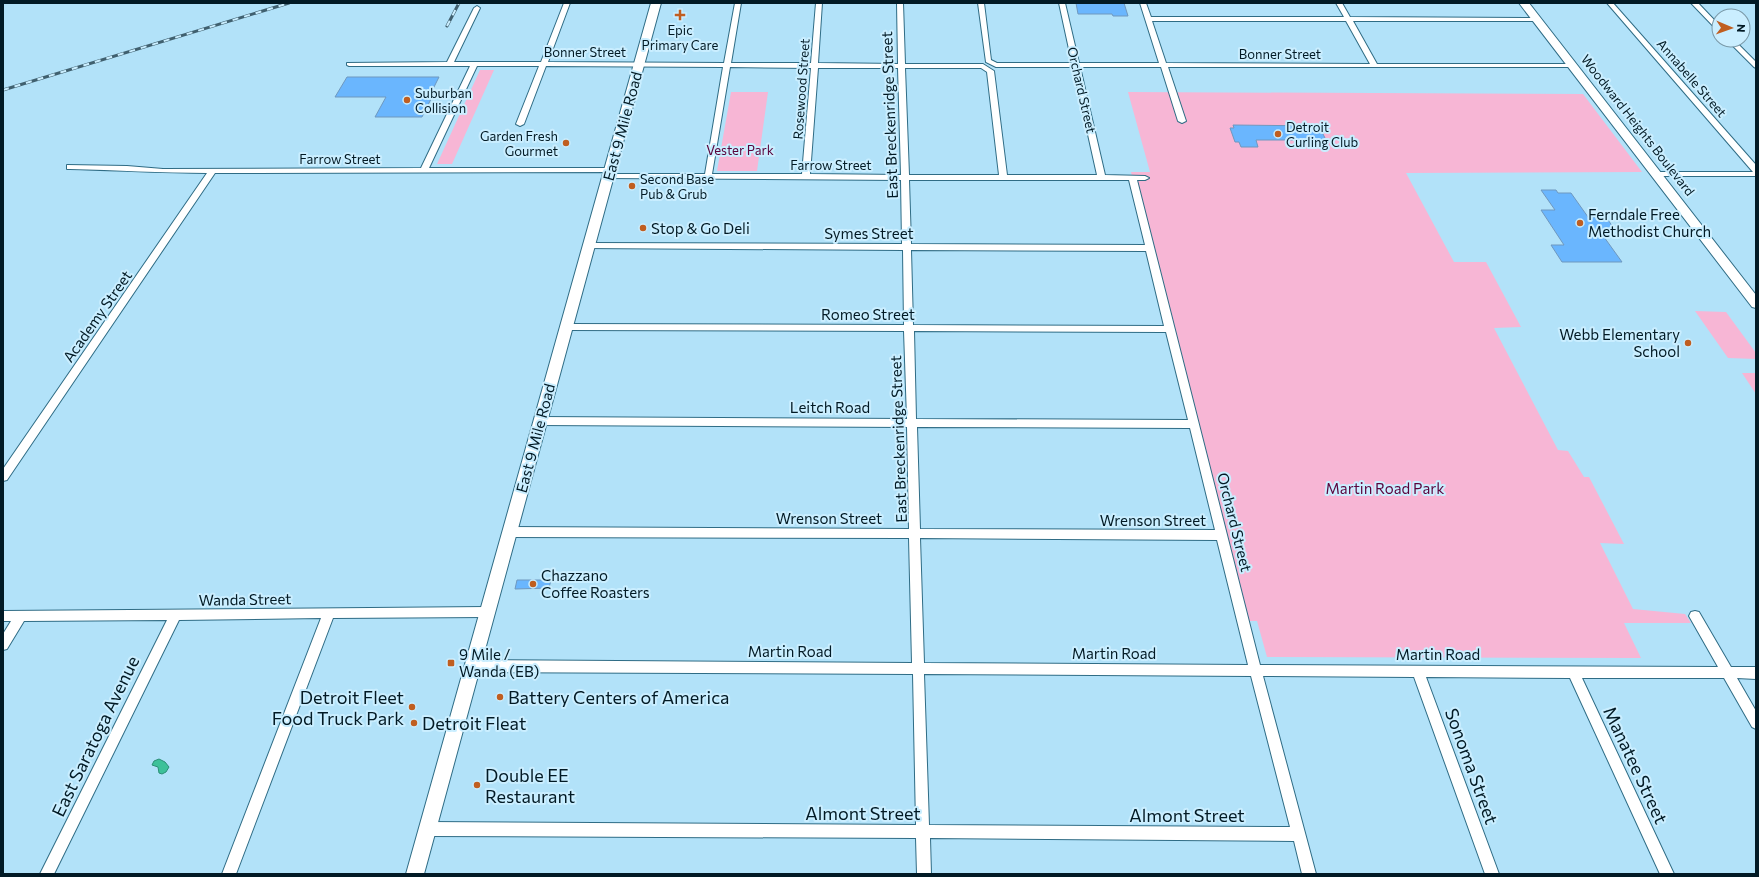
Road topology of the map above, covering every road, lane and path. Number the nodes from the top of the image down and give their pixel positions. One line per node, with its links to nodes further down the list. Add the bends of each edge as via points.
1 (567, 3): 22 (street)
2 (656, 3): 23 (main road, East 9 Mile Road)
3 (738, 3): 24 (street)
4 (819, 3): 25 (street, Rosewood Street)
5 (900, 3): 27 (street, East Breckenridge Street)
6 (981, 3): 26 (street)
7 (1062, 3): 28 (street, Orchard Street)
8 (1143, 3): 14 (street)
9 (1340, 3): 15 (street)
10 (1524, 3): 16 (main road, Woodward Heights Boulevard)
11 (1610, 3): 37 (street, Annabelle Street)
12 (1694, 3): 17 (street)
13 (477, 8): 20 (street)
14 (1148, 19): 15 (street); 29 (street)
15 (1348, 19): 16 (street); 30 (street)
16 (1536, 19): 31 (main road, Woodward Heights Boulevard)
17 (1711, 21)
18 (1738, 48): 32 (street)
19 (349, 64): 20 (street, Bonner Street)
20 (449, 64): 21 (street, Bonner Street)
21 (474, 64): 22 (street, Bonner Street); 38 (street)
22 (543, 64): 23 (street, Bonner Street); 34 (street)
23 (639, 64): 24 (street, Bonner Street); 39 (main road, East 9 Mile Road)
24 (727, 65): 25 (street, Bonner Street); 42 (street)
25 (814, 65): 27 (street, Bonner Street); 43 (street, Rosewood Street)
26 (988, 65): 27 (street, Bonner Street); 28 (street, Bonner Street); 45 (street)
27 (902, 66): 44 (street, East Breckenridge Street)
28 (1077, 66): 29 (street, Bonner Street); 46 (street, Orchard Street)
29 (1164, 66): 30 (street, Bonner Street); 33 (street)
30 (1375, 66): 31 (street, Bonner Street)
31 (1572, 66): 40 (main road, Woodward Heights Boulevard)
32 (1756, 66)
33 (1182, 121)
34 (520, 124)
35 (70, 167): 36 (street, Farrow Street, via 162,171)
36 (213, 170): 38 (street, Farrow Street); 59 (street, Academy Street)
37 (1756, 170)
38 (424, 171): 39 (street, Farrow Street)
39 (609, 173): 42 (street, Farrow Street); 49 (main road, East 9 Mile Road)
40 (1656, 174): 41 (street); 52 (main road, Woodward Heights Boulevard)
41 (1756, 174)
42 (708, 176): 43 (street, Farrow Street)
43 (806, 177): 44 (street, Farrow Street)
44 (905, 177): 45 (street, Farrow Street); 50 (street, East Breckenridge Street)
45 (1003, 177): 46 (street, Farrow Street)
46 (1102, 178): 47 (street, Farrow Street)
47 (1132, 178): 48 (street, Farrow Street); 51 (street, Orchard Street)
48 (1145, 178)
49 (588, 246): 50 (street, Symes Street); 53 (main road, East 9 Mile Road)
50 (907, 247): 51 (street, Symes Street); 54 (street, East Breckenridge Street)
51 (1150, 248): 55 (street, Orchard Street)
52 (1756, 304)
53 (567, 327): 54 (street, Romeo Street); 56 (main road, East 9 Mile Road)
54 (910, 328): 55 (street, Romeo Street); 57 (street, East Breckenridge Street)
55 (1170, 329): 58 (street, Orchard Street)
56 (539, 421): 57 (street, Leitch Road); 60 (main road, East 9 Mile Road)
57 (912, 422): 58 (street, Leitch Road); 61 (street, East Breckenridge Street)
58 (1193, 424): 62 (street, Orchard Street)
59 (3, 477)
60 (509, 532): 61 (street, Wrenson Street); 63 (main road, East 9 Mile Road)
61 (915, 534): 62 (street, Wrenson Street); 71 (street, East Breckenridge Street)
62 (1221, 535): 72 (street, Orchard Street)
63 (486, 612): 64 (street, Wanda Street); 70 (main road, East 9 Mile Road)
64 (329, 613): 65 (street, Wanda Street); 82 (street)
65 (176, 614): 66 (street, Wanda Street); 81 (street, East Saratoga Avenue)
66 (21, 615): 67 (street, Wanda Street); 69 (street)
67 (3, 616)
68 (1695, 616): 75 (street)
69 (3, 645)
70 (472, 666): 71 (street, Martin Road); 78 (main road, East 9 Mile Road)
71 (919, 668): 72 (street, Martin Road); 79 (street, East Breckenridge Street)
72 (1256, 670): 73 (street, Martin Road); 80 (street, Orchard Street)
73 (1418, 670): 74 (street, Martin Road); 86 (street, Sonoma Street)
74 (1573, 671): 75 (street, Martin Road); 87 (street, Manatee Street)
75 (1727, 672): 76 (street, Martin Road); 77 (street)
76 (1756, 672)
77 (1756, 722)
78 (427, 829): 79 (street, Almont Street); 83 (main road, East 9 Mile Road)
79 (923, 832): 80 (street, Almont Street); 84 (street, East Breckenridge Street)
80 (1299, 834): 85 (street, Orchard Street)
81 (47, 874)
82 (229, 874)
83 (415, 874)
84 (924, 874)
85 (1310, 874)
86 (1492, 874)
87 (1667, 874)

